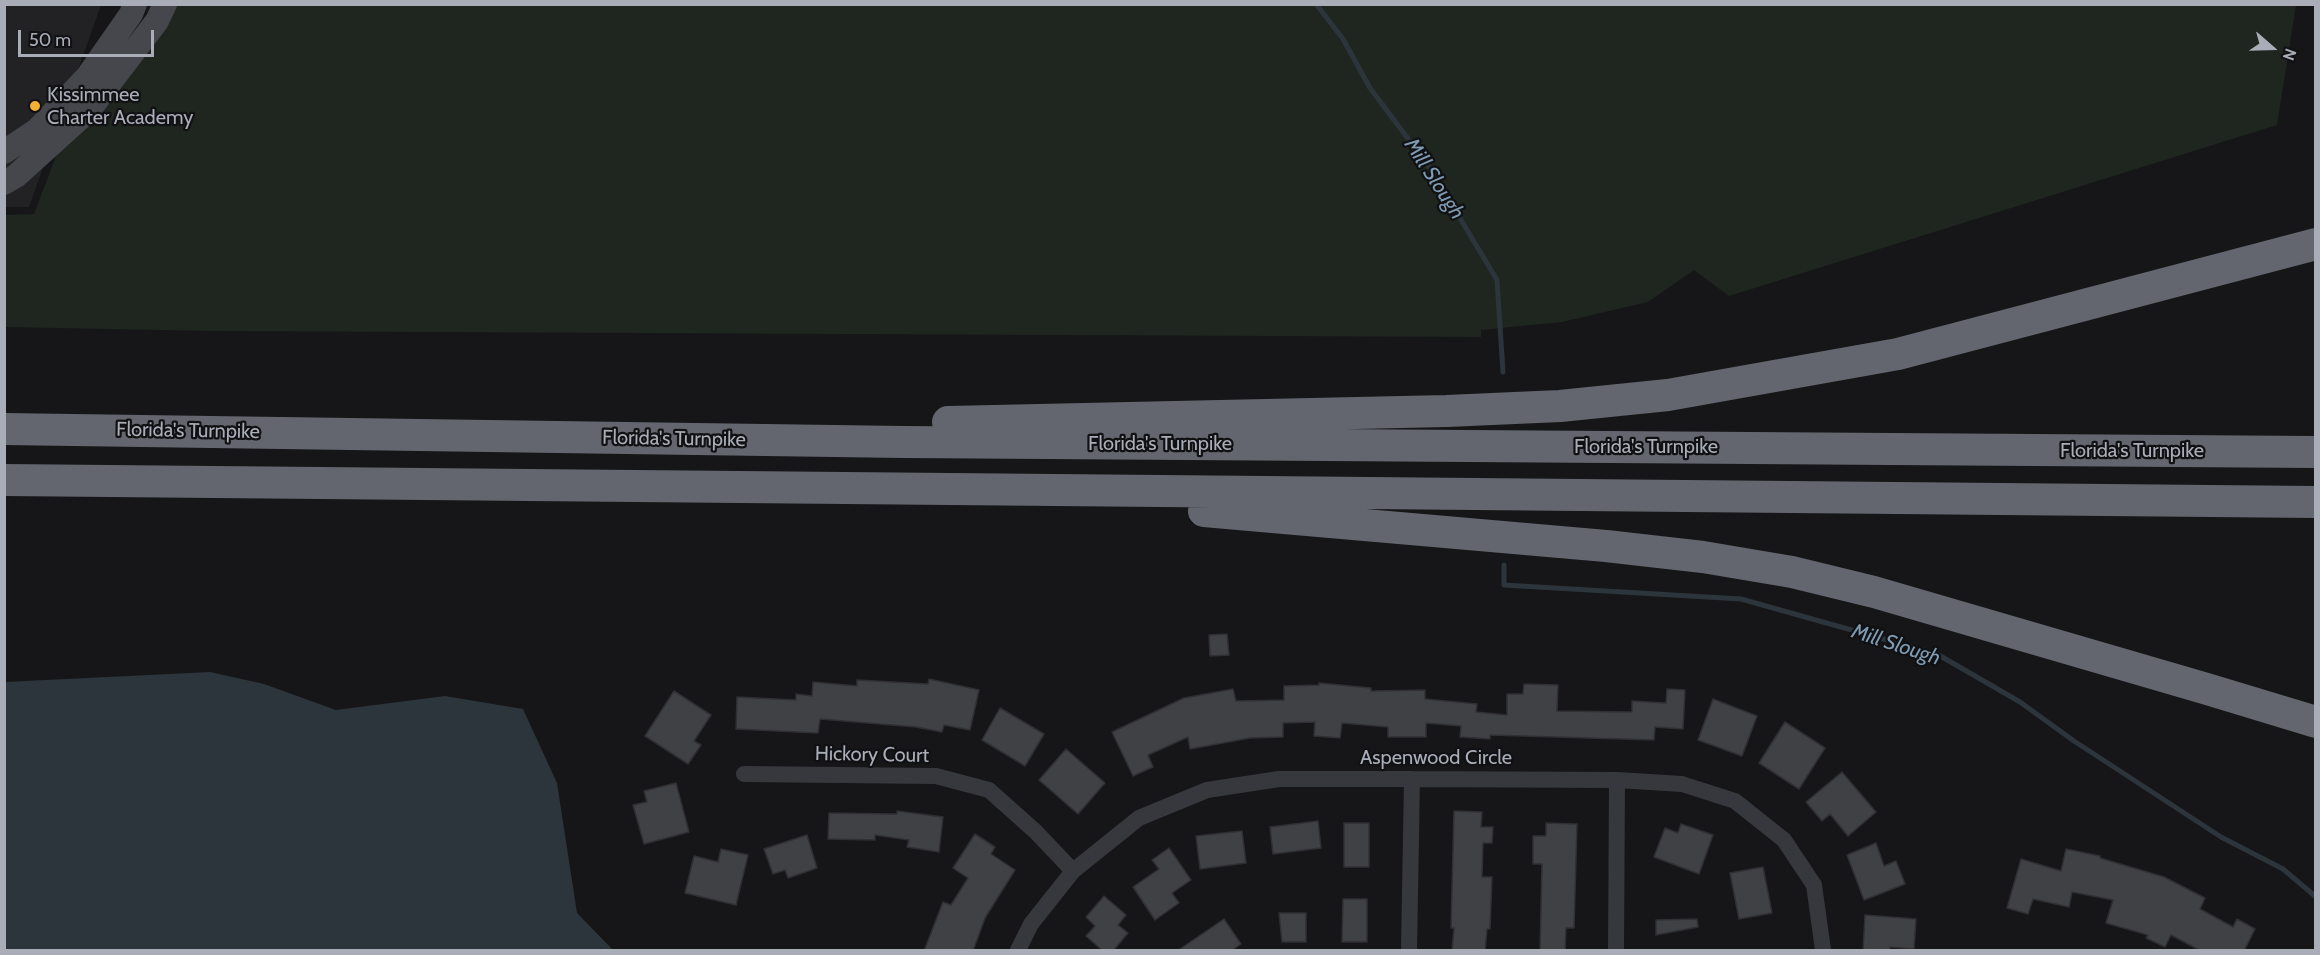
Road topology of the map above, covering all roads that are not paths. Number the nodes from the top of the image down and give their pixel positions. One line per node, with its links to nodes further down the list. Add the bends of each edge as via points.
1 (135, 4): 3 (street, via 87,77 37,130)
2 (165, 4): 4 (street, via 157,21 90,109)
3 (4, 152)
4 (4, 183)
5 (2316, 244): 7 (highway, via 1898,354 1668,395 1447,411)
6 (4, 429): 7 (highway, Florida's Turnpike)
7 (471, 435): 8 (highway, Florida's Turnpike, via 903,442)
8 (2316, 452)
9 (4, 480): 10 (highway)
10 (1040, 490): 11 (highway); 12 (highway, via 1160,507 1606,546 1792,572)
11 (2316, 502)
12 (2316, 722)
13 (744, 774): 16 (street, Hickory Court, via 936,776 989,790 1036,832)
14 (1412, 779): 15 (street, Aspenwood Circle); 16 (street, Aspenwood Circle, via 1279,779 1207,790 1139,818); 18 (street)
15 (1617, 780): 19 (street); 20 (street, Aspenwood Circle, via 1682,784 1735,801 1785,840 1814,885)
16 (1072, 872): 17 (street, Aspenwood Circle, via 1031,924)
17 (1018, 951)
18 (1409, 951)
19 (1616, 951)
20 (1823, 951)

